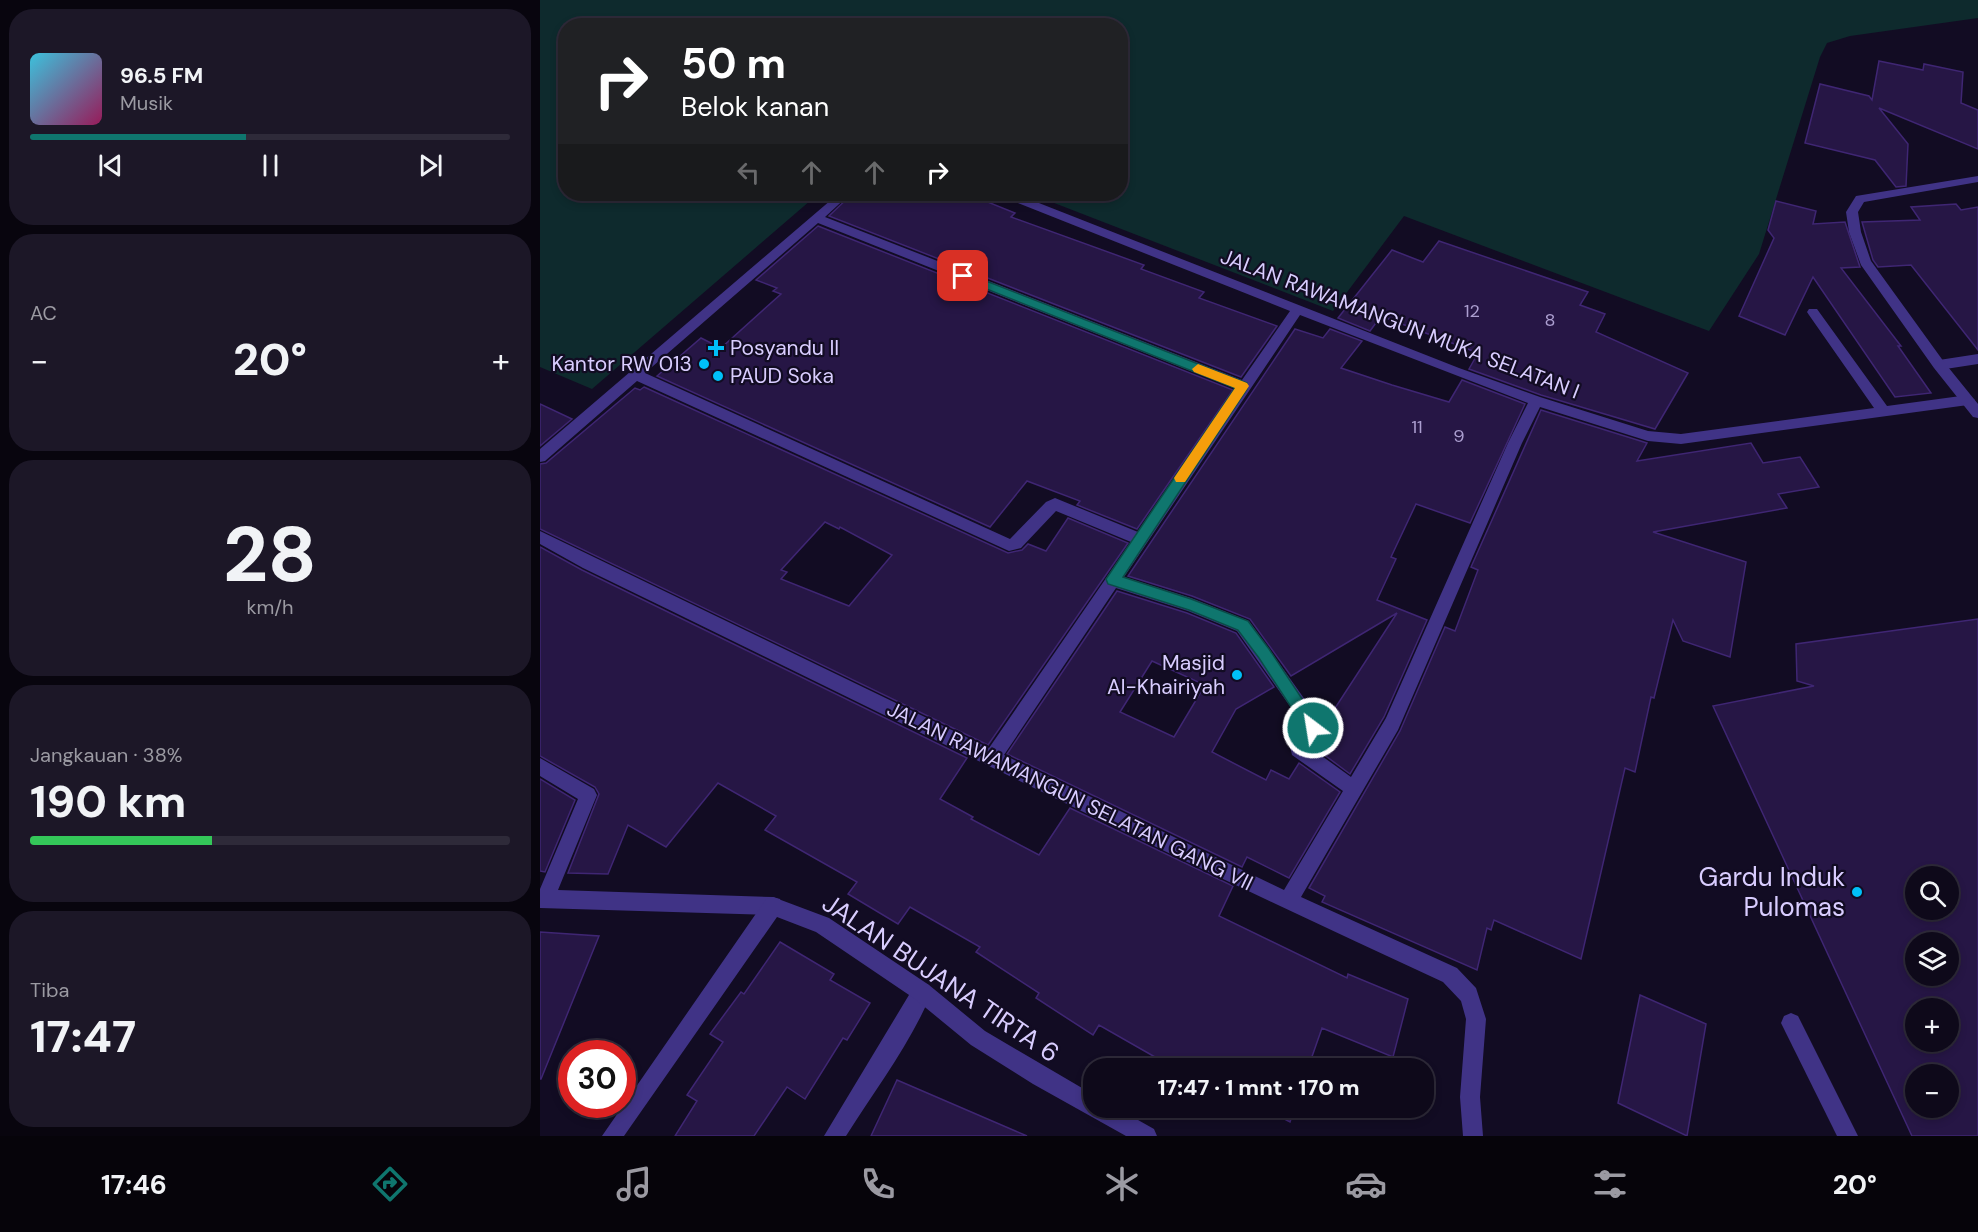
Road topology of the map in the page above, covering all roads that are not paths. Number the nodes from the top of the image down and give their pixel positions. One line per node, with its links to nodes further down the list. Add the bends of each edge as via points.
1 (1978, 179): 8 (street, via 1860,199 1852,212 1865,262)
2 (836, 201): 4 (street)
3 (1024, 201): 5 (street, JALAN RAWAMANGUN MUKA SELATAN I)
4 (817, 218): 9 (street); 10 (street)
5 (1297, 310): 10 (street); 12 (street, JALAN RAWAMANGUN MUKA SELATAN I)
6 (1813, 312): 13 (street)
7 (1978, 359): 8 (street)
8 (1939, 365): 11 (street)
9 (637, 375): 15 (street); 17 (street, via 1009,545 1016,544 1055,504)
10 (1243, 386): 17 (street)
11 (1968, 400): 13 (street, JALAN RAWAMANGUN MUKA SELATAN I); 14 (street)
12 (1536, 401): 13 (street, JALAN RAWAMANGUN MUKA SELATAN I, via 1665,439); 21 (street, via 1392,724)
13 (1884, 412)
14 (1978, 413)
15 (540, 457)
16 (540, 537): 19 (street, JALAN RAWAMANGUN SELATAN GANG VII)
17 (1140, 538): 18 (street)
18 (1113, 579): 19 (street); 21 (street, via 1243,626 1312,724 1298,749)
19 (991, 759): 23 (street, JALAN RAWAMANGUN SELATAN GANG VII)
20 (540, 766): 22 (street, via 588,795)
21 (1354, 789): 23 (street)
22 (542, 899): 24 (street, JALAN BUJANA TIRTA 6)
23 (1288, 902): 32 (street, JALAN RAWAMANGUN SELATAN GANG VII, via 1450,975 1469,995 1476,1019 1470,1097)
24 (773, 906): 25 (street, JALAN BUJANA TIRTA 6, via 822,926); 29 (street)
25 (922, 992): 27 (street, JALAN BUJANA TIRTA 6, via 978,1038); 30 (street)
26 (1791, 1023): 33 (street)
27 (1083, 1101)
28 (1114, 1118): 31 (street, JALAN BUJANA TIRTA 6)
29 (612, 1136)
30 (834, 1136)
31 (1147, 1136)
32 (1473, 1136)
33 (1848, 1136)

